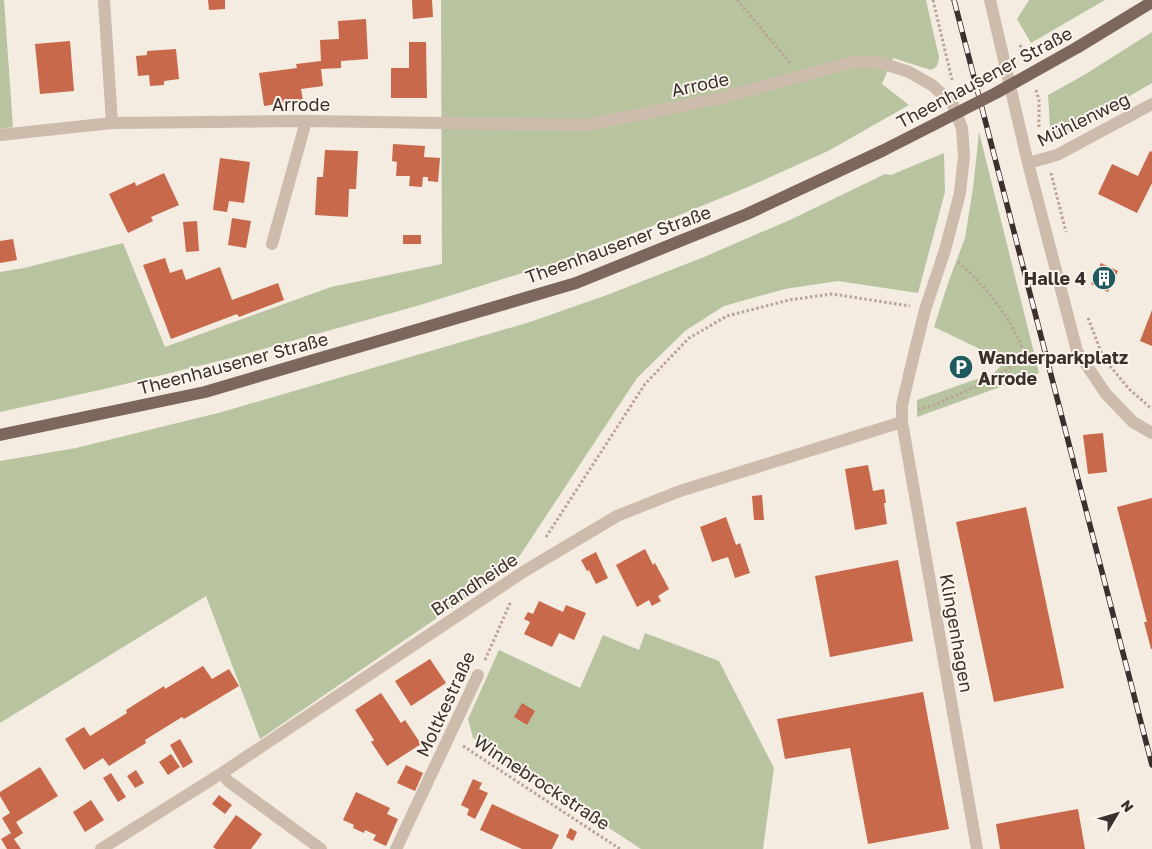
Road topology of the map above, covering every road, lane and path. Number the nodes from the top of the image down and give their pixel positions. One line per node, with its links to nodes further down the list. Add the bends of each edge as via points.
1 (104, 0): 13 (street)
2 (737, 0): 8 (path)
3 (933, 0): 10 (path, via 953,82)
4 (990, 0): 16 (street)
5 (1152, 2): 27 (main road, Theenhausener Straße, bridge, via 996,93 882,152 747,214 576,283 206,392)
6 (1020, 43): 7 (path)
7 (1026, 62)
8 (801, 76): 10 (street, Arrode, via 853,62 882,63 909,72 932,85); 12 (street, Arrode, via 721,98 587,125)
9 (1032, 81): 15 (path, via 1039,100 1039,128)
10 (952, 103): 19 (street, Arrode, via 962,128 964,156 960,193)
11 (1152, 104): 15 (street, Mühlenweg)
12 (306, 121): 13 (street, Arrode); 18 (street)
13 (112, 123): 14 (street, Arrode)
14 (0, 135)
15 (1047, 158): 16 (street, Mühlenweg); 17 (path)
16 (1028, 163): 22 (street)
17 (1066, 233)
18 (272, 244)
19 (945, 250): 21 (street, Arrode); 23 (path, via 1000,306)
20 (1086, 309): 24 (path, via 1104,358 1128,388)
21 (925, 310): 25 (street, Arrode, via 902,404); 28 (path, via 905,304 832,294 789,300 727,316 689,338 645,384)
22 (1077, 351): 23 (path, via 1034,363 1032,355); 26 (street, via 1106,394 1133,422)
23 (1026, 356): 25 (path, via 991,380)
24 (1152, 409)
25 (902, 418): 29 (street, Brandheide, via 680,491 617,516); 37 (street, Klingenhagen)
26 (1152, 433)
27 (0, 435)
28 (544, 539)
29 (523, 572): 30 (path, Moltkestraße); 32 (street, Brandheide)
30 (478, 675): 31 (street, Moltkestraße)
31 (450, 737): 35 (street, Moltkestraße); 36 (path, Winnebrockstraße)
32 (222, 773): 33 (street, Brandheide); 34 (street, via 228,781)
33 (101, 849)
34 (321, 849)
35 (396, 849)
36 (620, 849)
37 (978, 849)

